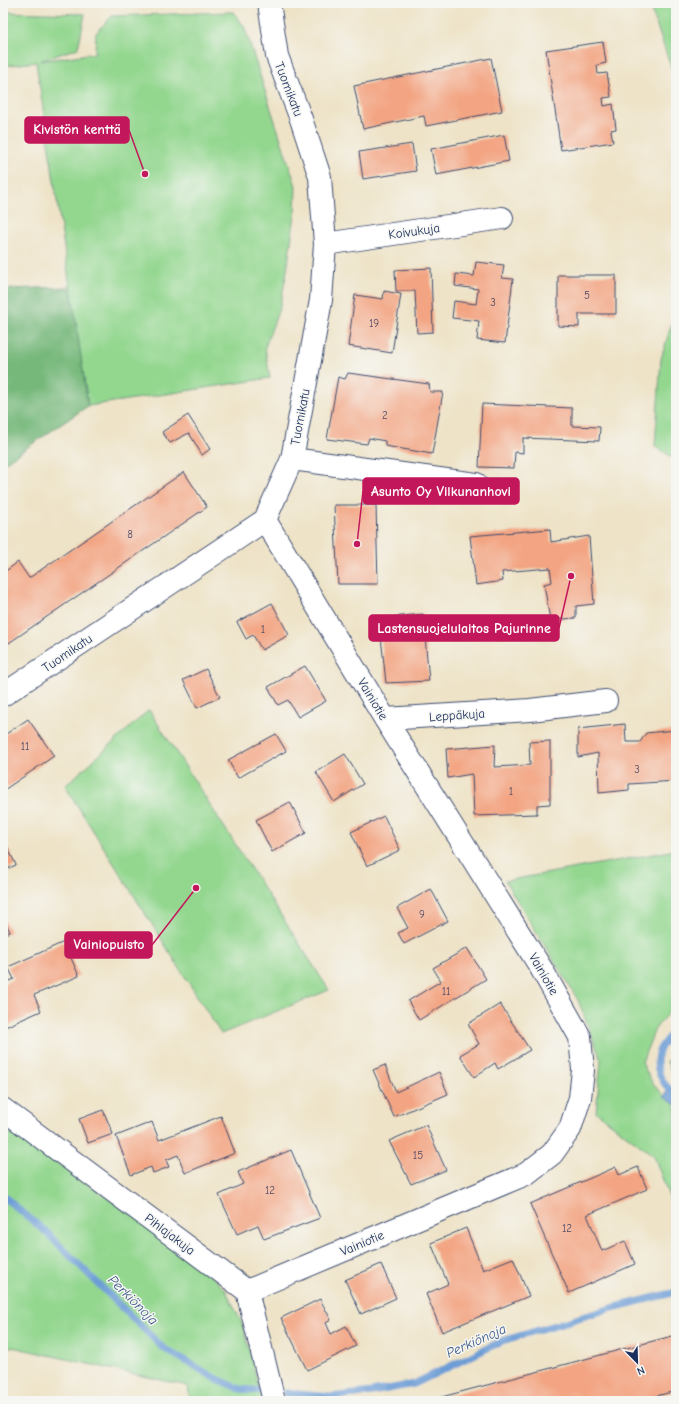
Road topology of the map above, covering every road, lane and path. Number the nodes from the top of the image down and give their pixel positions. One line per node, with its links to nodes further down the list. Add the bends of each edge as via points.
1 (269, 3): 3 (street, Tuomikatu, via 277,56 320,177)
2 (502, 218): 3 (street, Koivukuja)
3 (325, 244): 4 (street, Tuomikatu, via 321,300)
4 (292, 459): 5 (street); 6 (street, Tuomikatu)
5 (476, 484)
6 (266, 520): 7 (street, Tuomikatu); 9 (street, Vainiotie)
7 (3, 695)
8 (606, 701): 9 (street, Leppäkuja, via 530,710)
9 (385, 719): 11 (street, Vainiotie, via 542,968 580,1037 583,1070 580,1098 570,1129 552,1154 526,1174)
10 (3, 1110): 11 (street, Pihlajakuja)
11 (247, 1291): 12 (street)
12 (274, 1401)

